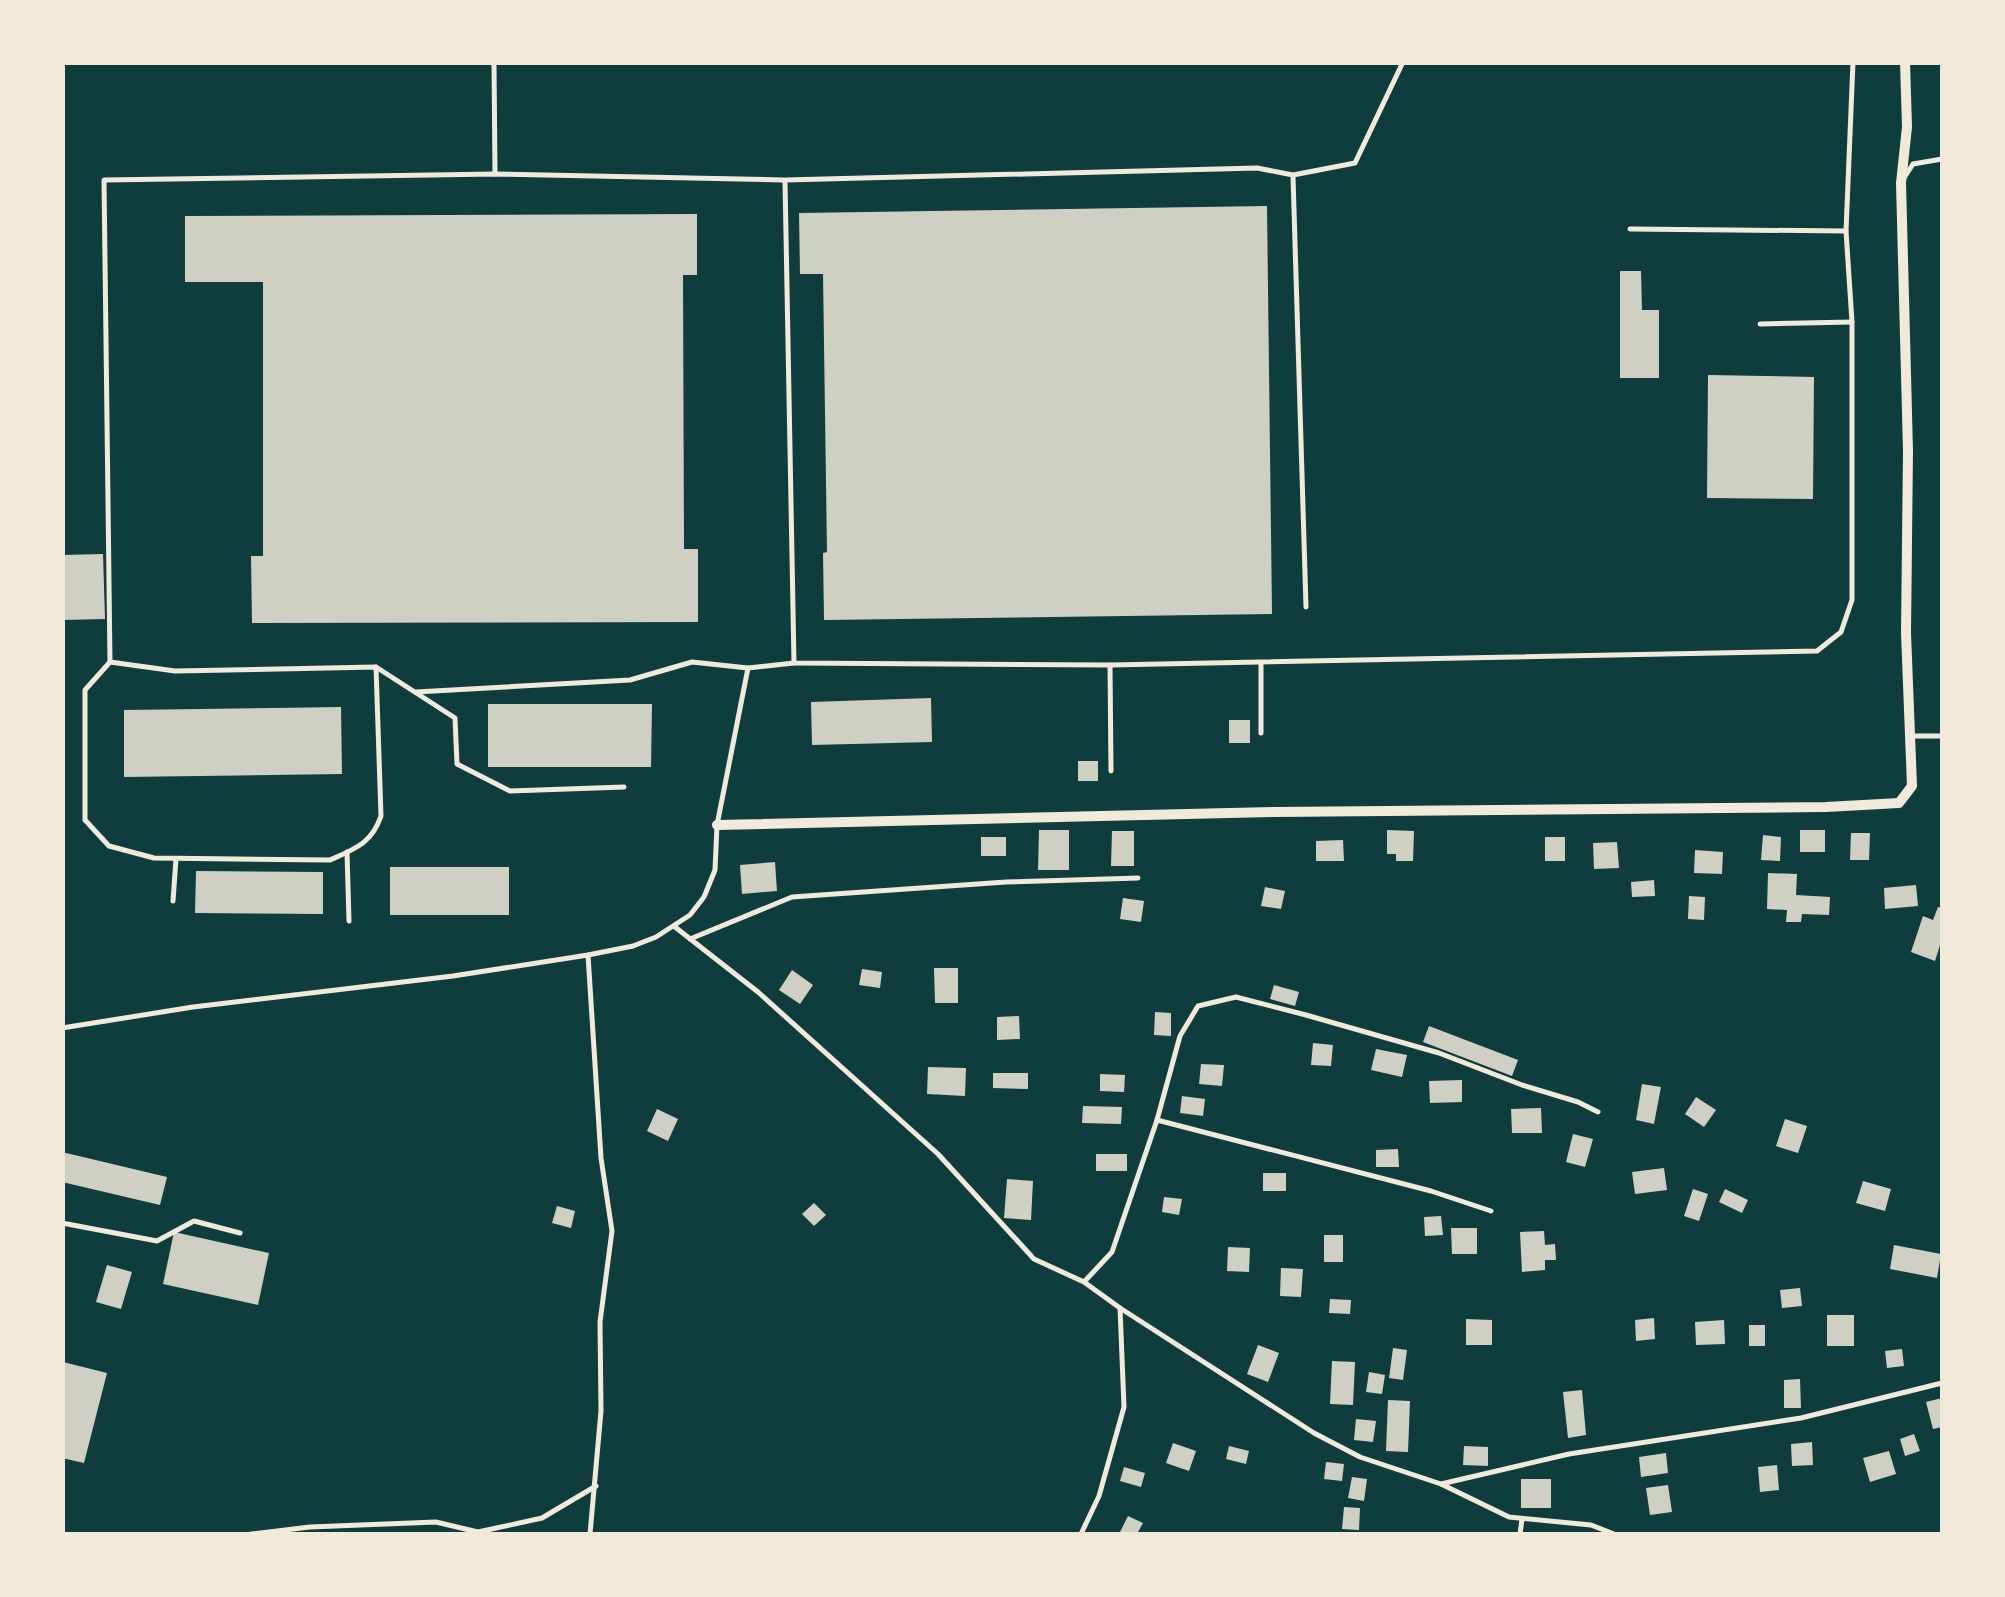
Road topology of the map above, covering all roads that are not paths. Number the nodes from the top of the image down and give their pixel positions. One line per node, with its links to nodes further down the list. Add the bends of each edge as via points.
1 (494, 62): 6 (lane)
2 (1403, 62): 7 (lane, via 1354,162)
3 (1853, 62): 11 (lane)
4 (1905, 62): 9 (street)
5 (1942, 159): 9 (lane, via 1914,164)
6 (495, 174): 8 (lane); 15 (lane, via 104,180)
7 (1293, 175): 8 (lane, via 1257,168); 14 (lane)
8 (785, 180): 16 (lane)
9 (1901, 183): 23 (street)
10 (1630, 229): 11 (lane)
11 (1846, 231): 12 (lane)
12 (1852, 322): 13 (lane); 17 (lane, via 1852,600 1842,632 1817,651)
13 (1760, 324)
14 (1306, 607)
15 (110, 662): 19 (lane, via 175,671); 29 (lane, via 84,690 84,820 109,846)
16 (794, 663): 18 (lane); 20 (lane)
17 (1261, 663): 18 (lane); 22 (lane)
18 (1110, 665): 25 (lane)
19 (376, 667): 21 (lane); 28 (lane, via 382,816 374,835)
20 (748, 668): 21 (lane, via 692,662 630,680); 27 (lane)
21 (414, 692): 26 (lane, via 454,718 457,764 510,791)
22 (1262, 733)
23 (1911, 736): 24 (lane); 27 (street, via 1912,786 1900,803 1878,806)
24 (1942, 736)
25 (1110, 771)
26 (624, 787)
27 (717, 826): 33 (lane, via 715,870 704,896)
28 (347, 852): 29 (lane, via 330,860); 32 (lane)
29 (176, 860): 31 (lane)
30 (1138, 878): 34 (lane, via 792,896)
31 (173, 901)
32 (349, 921)
33 (675, 926): 34 (lane); 35 (lane, via 633,946)
34 (690, 938): 42 (lane, via 938,1154 1034,1259)
35 (588, 956): 36 (lane); 46 (lane, via 612,1231 600,1322)
36 (62, 1028)
37 (1598, 1112): 38 (lane, via 1439,1053 1236,997 1198,1006 1180,1036)
38 (1157, 1120): 39 (lane); 42 (lane, via 1112,1252)
39 (1491, 1210)
40 (62, 1222): 41 (lane, via 156,1241 194,1221)
41 (240, 1233)
42 (1084, 1282): 43 (lane)
43 (1120, 1308): 45 (lane, via 1314,1434); 50 (lane, via 1124,1407)
44 (1942, 1383): 45 (lane, via 1801,1418 1569,1454)
45 (1440, 1484): 47 (lane)
46 (596, 1486): 48 (lane, via 542,1518 478,1532 436,1522); 49 (lane)
47 (1522, 1519): 51 (lane); 52 (lane, via 1591,1524)
48 (251, 1534)
49 (590, 1534)
50 (1081, 1534)
51 (1520, 1534)
52 (1614, 1534)

